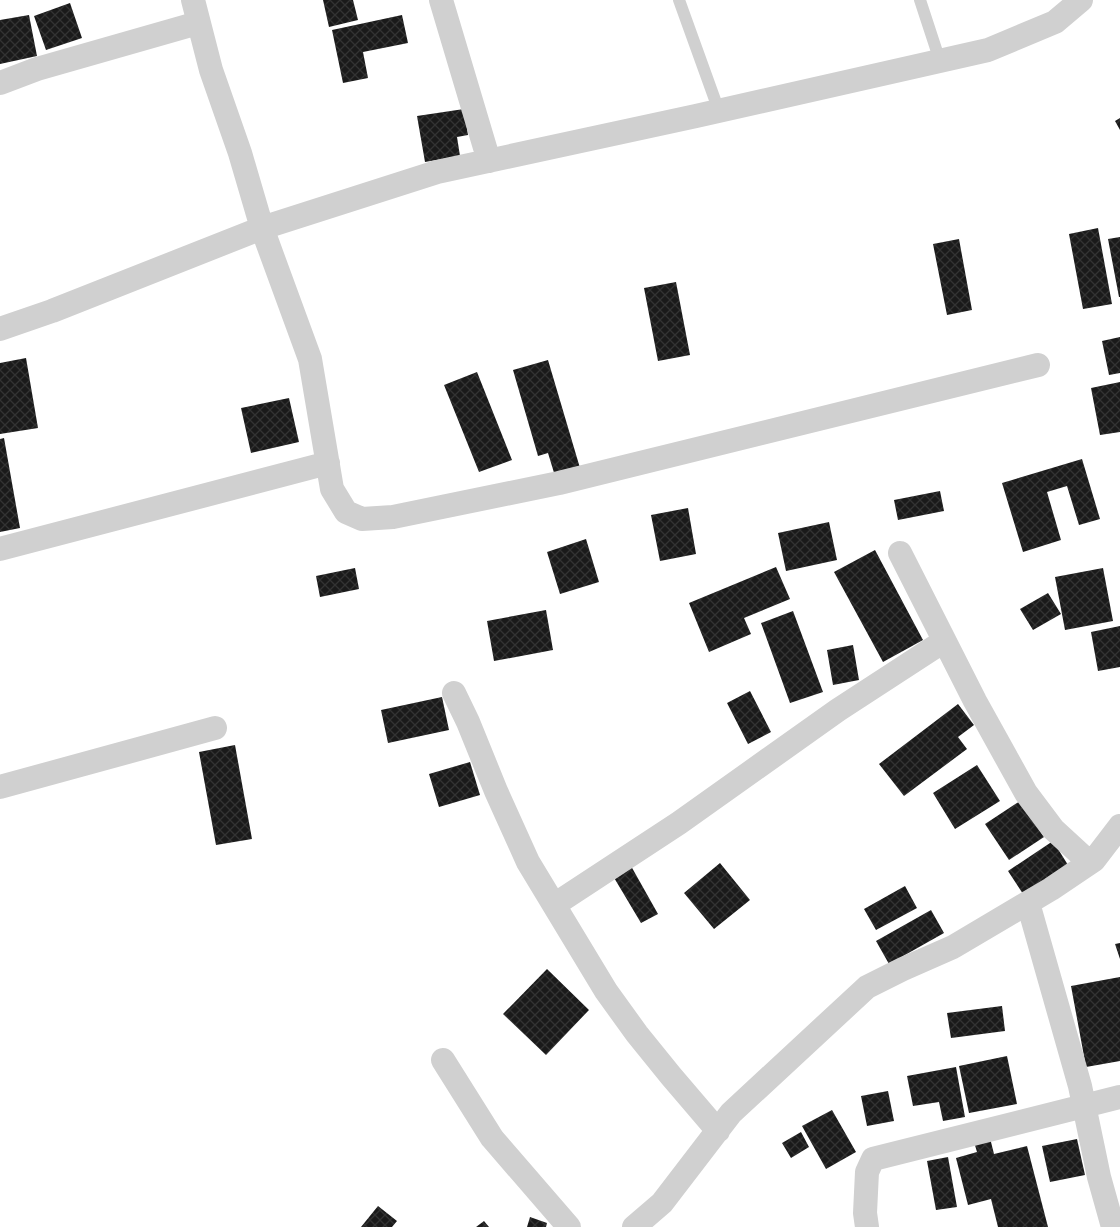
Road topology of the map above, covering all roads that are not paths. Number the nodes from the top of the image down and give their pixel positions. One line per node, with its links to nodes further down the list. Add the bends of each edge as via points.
1 (192, 0): 6 (street)
2 (441, 0): 10 (street)
3 (678, 0): 9 (lane)
4 (920, 0): 7 (lane)
5 (1081, 0): 7 (street, via 1055,22 988,50)
6 (198, 23): 8 (street, via 37,69); 11 (street)
7 (940, 62): 9 (street)
8 (0, 83)
9 (719, 111): 10 (street)
10 (489, 161): 11 (street, via 437,172)
11 (262, 228): 12 (street); 14 (street, via 310,360)
12 (0, 329)
13 (1038, 365): 14 (street, via 559,483 393,518 362,519 346,512 332,489)
14 (328, 463): 15 (street)
15 (0, 549)
16 (900, 553): 17 (street)
17 (944, 641): 22 (street, via 1026,793 1053,829); 24 (street)
18 (454, 693): 24 (street, via 528,862)
19 (215, 728): 20 (street)
20 (0, 787)
21 (1120, 826): 22 (street)
22 (1090, 863): 23 (street)
23 (1028, 904): 27 (street); 28 (street, via 953,947 867,987 731,1113)
24 (554, 905): 28 (street, via 606,991 637,1034)
25 (443, 1060): 29 (street, via 492,1138)
26 (1120, 1097): 27 (street)
27 (1084, 1105): 31 (street, via 873,1158 867,1172); 32 (street, via 1098,1177)
28 (718, 1131): 30 (street, via 662,1203)
29 (570, 1227)
30 (634, 1227)
31 (867, 1227)
32 (1113, 1227)

